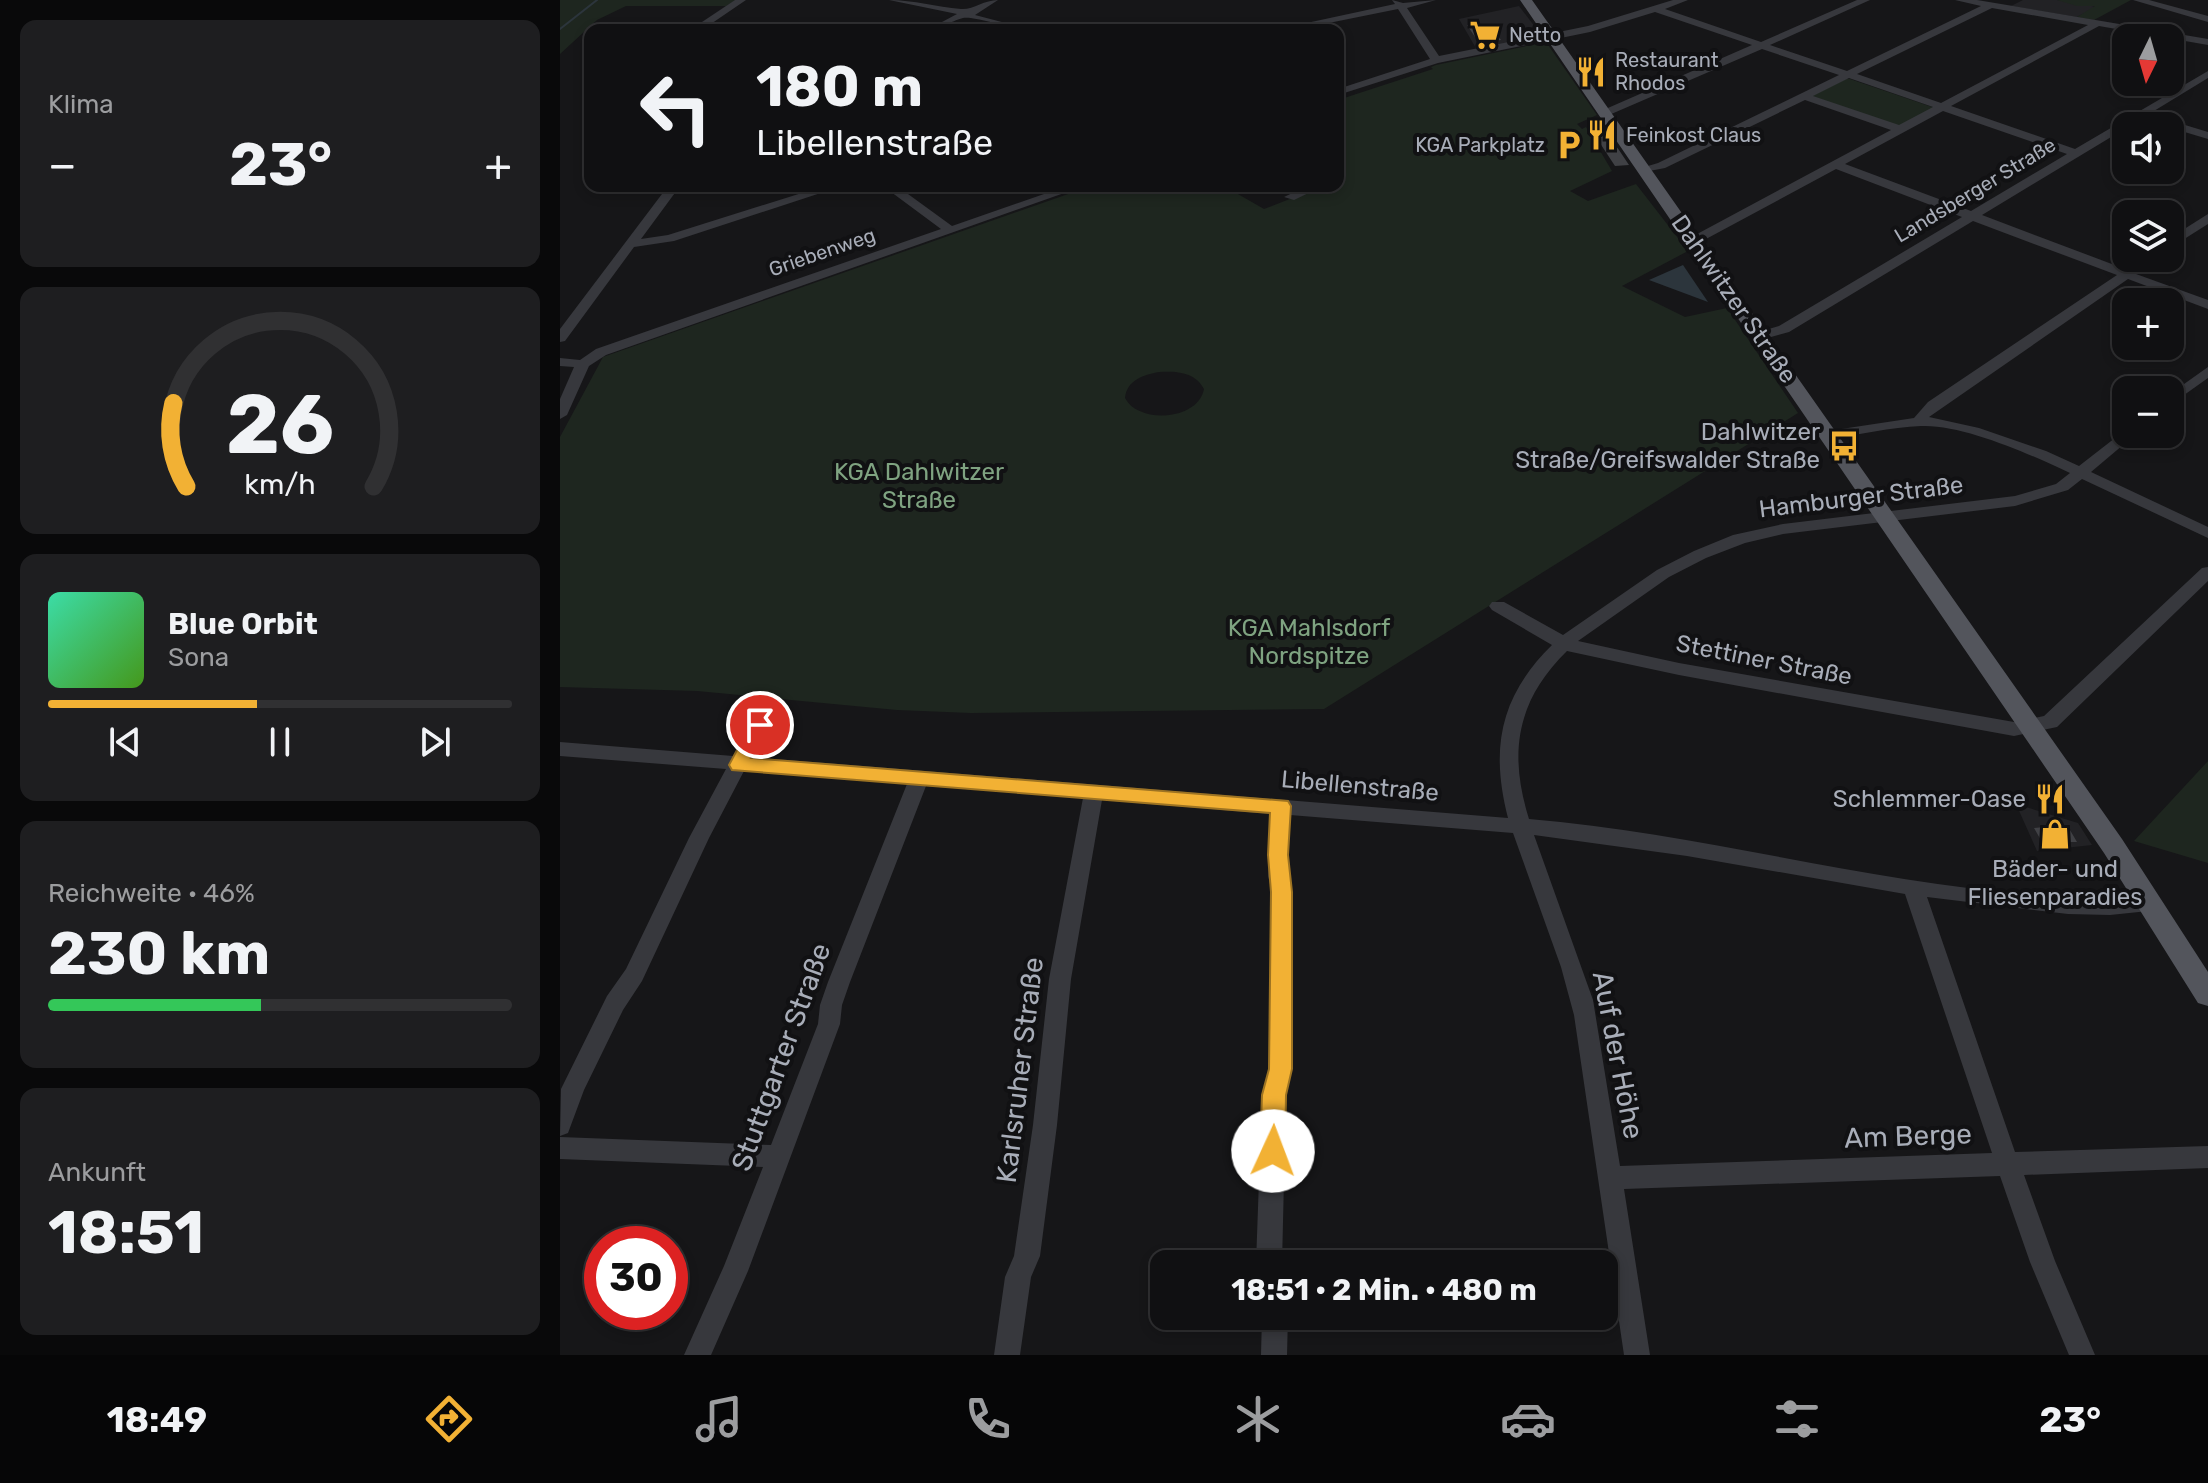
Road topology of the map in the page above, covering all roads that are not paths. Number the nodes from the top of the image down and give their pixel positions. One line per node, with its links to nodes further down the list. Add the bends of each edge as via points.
1 (741, 0): 16 (street)
2 (894, 0): 14 (street)
3 (996, 0): 14 (street)
4 (1364, 0): 11 (street)
5 (1431, 0): 11 (street)
6 (1683, 0): 13 (street)
7 (1865, 0): 23 (street)
8 (1963, 0): 12 (street)
9 (2138, 0): 15 (street)
10 (1528, 2): 21 (main road, Dahlwitzer Straße)
11 (1399, 3): 19 (street); 24 (street)
12 (1989, 6): 20 (street); 26 (street)
13 (1656, 9): 21 (street); 23 (street)
14 (967, 14): 17 (street); 18 (street)
15 (2208, 19)
16 (704, 24)
17 (944, 24)
18 (1004, 24)
19 (1306, 24)
20 (2096, 24): 22 (street); 29 (street)
21 (1552, 36): 24 (street); 31 (main road, Dahlwitzer Straße)
22 (2208, 42)
23 (1762, 45): 26 (street); 31 (street)
24 (1436, 60): 27 (street)
25 (2208, 74): 30 (street, Landsberger Straße)
26 (1849, 76): 28 (street); 29 (street)
27 (1344, 90)
28 (1806, 97): 33 (street); 38 (street, via 1661,166)
29 (1940, 107): 33 (street); 36 (street)
30 (2146, 112)
31 (1605, 113): 38 (main road, Dahlwitzer Straße)
32 (2184, 128): 35 (street)
33 (1902, 130): 37 (street)
34 (2112, 132): 36 (street, Landsberger Straße)
35 (2208, 136)
36 (2076, 153): 45 (street, Landsberger Straße)
37 (1837, 165): 45 (street); 49 (street)
38 (1644, 169): 49 (main road, Dahlwitzer Straße)
39 (671, 192): 50 (street)
40 (817, 192): 50 (street, via 670,238)
41 (897, 192): 47 (street)
42 (1061, 192): 47 (street, Griebenweg)
43 (1302, 192): 44 (street)
44 (1290, 197)
45 (1972, 215): 52 (street); 54 (street, Landsberger Straße, via 1784,329)
46 (2208, 218): 48 (street)
47 (950, 230): 57 (street, Griebenweg, via 691,319 601,352)
48 (2184, 234)
49 (1691, 237): 54 (main road, Dahlwitzer Straße)
50 (632, 244): 55 (street)
51 (2131, 272): 52 (street)
52 (2128, 274): 53 (street); 61 (street, via 1933,405 1921,416)
53 (2208, 305)
54 (1760, 336): 62 (main road, Dahlwitzer Straße)
55 (560, 338)
56 (560, 362): 57 (street)
57 (583, 364): 60 (street)
58 (2208, 371): 59 (street)
59 (2184, 390)
60 (560, 415)
61 (1923, 421): 62 (street); 64 (street, via 2009,441)
62 (1828, 435): 65 (main road, Dahlwitzer Straße)
63 (2112, 448): 64 (street, Hamburger Straße)
64 (2080, 473): 65 (street, Hamburger Straße, via 2062,487 2022,500); 66 (street)
65 (1886, 517): 69 (street, Hamburger Straße, via 1777,530 1702,552 1628,595); 72 (main road, Dahlwitzer Straße)
66 (2208, 533)
67 (2208, 572): 72 (street, via 2050,722)
68 (1498, 606): 69 (street, Stettiner Straße)
69 (1564, 644): 71 (street, Hamburger Straße, via 1529,683); 72 (street, Stettiner Straße, via 2003,728)
70 (773, 699): 74 (street)
71 (1511, 726): 78 (street, Auf der Höhe, via 1508,757)
72 (2031, 727): 80 (main road, Dahlwitzer Straße)
73 (560, 749): 74 (street, Libellenstraße)
74 (739, 765): 75 (street, Libellenstraße); 82 (street, via 615,1003)
75 (919, 778): 76 (street, Libellenstraße); 84 (street, Stuttgarter Straße)
76 (1094, 792): 77 (street, Libellenstraße); 91 (street, Karlsruher Straße, via 1060,979 1027,1256 1018,1277)
77 (1281, 806): 78 (street, Libellenstraße); 88 (street, via 1280,1069 1274,1095)
78 (1521, 826): 79 (street, Libellenstraße, via 1712,851); 87 (street, Auf der Höhe, via 1582,1001)
79 (1914, 887): 80 (street, Libellenstraße, via 2053,903); 86 (street)
80 (2151, 904): 81 (main road, Dahlwitzer Straße)
81 (2208, 995)
82 (560, 1125)
83 (560, 1148): 84 (street)
84 (777, 1156): 90 (street, Stuttgarter Straße)
85 (2208, 1157): 86 (street, Am Berge)
86 (2007, 1162): 87 (street, Am Berge); 94 (street)
87 (1611, 1178): 93 (street, Auf der Höhe)
88 (1269, 1250)
89 (1275, 1330): 92 (street)
90 (697, 1355)
91 (1007, 1355)
92 (1274, 1355)
93 (1637, 1355)
94 (2082, 1355)

